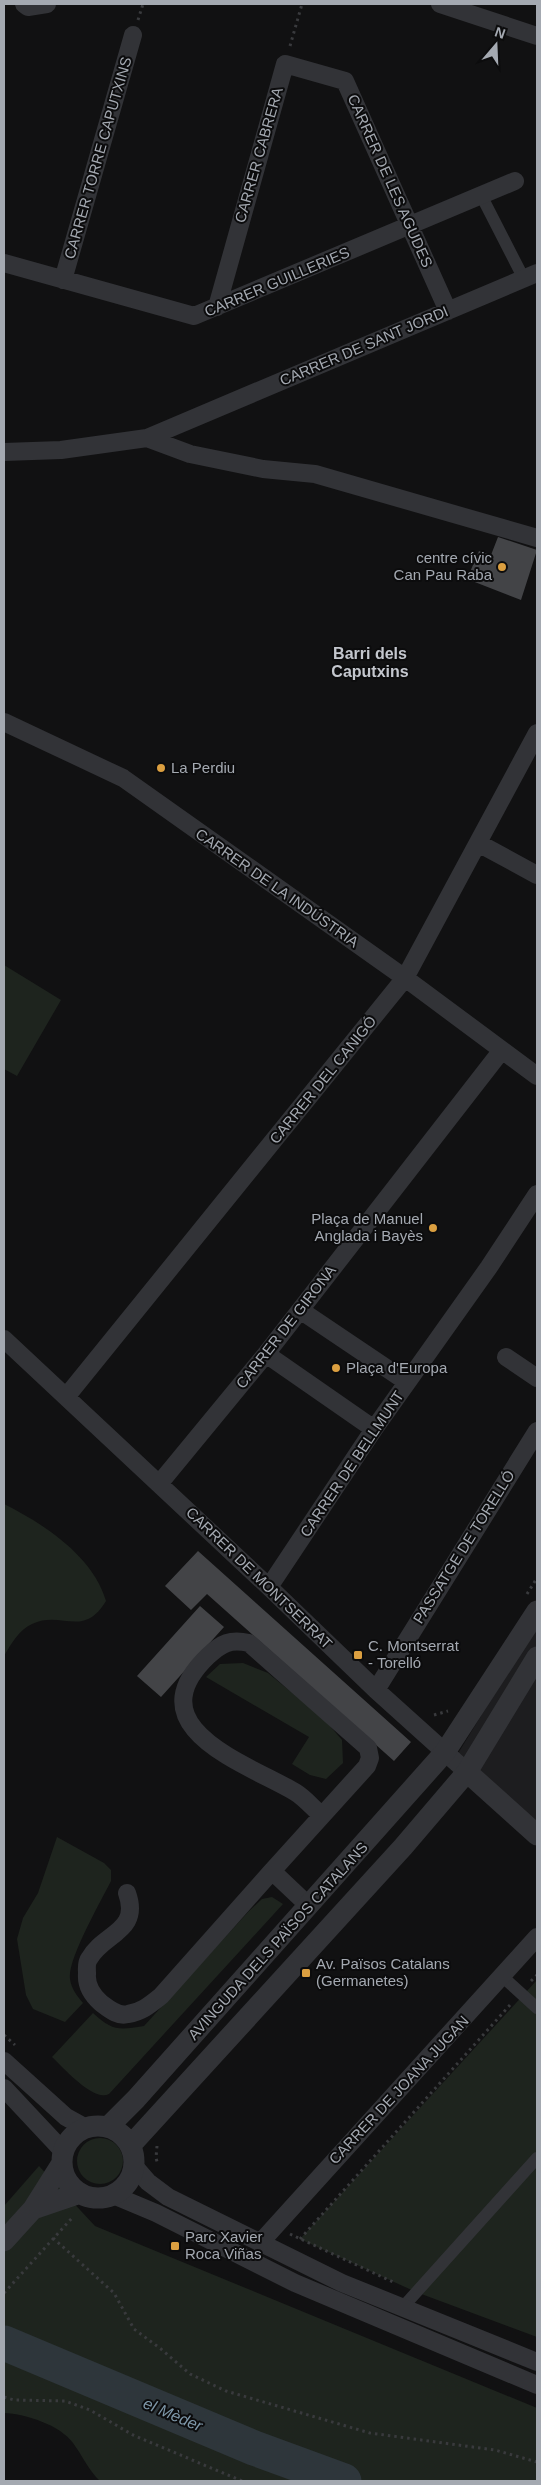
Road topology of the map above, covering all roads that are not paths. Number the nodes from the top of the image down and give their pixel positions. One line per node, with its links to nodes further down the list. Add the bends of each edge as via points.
1 (24, 4): 2 (street, via 28,7)
2 (47, 4)
3 (440, 4): 5 (street)
4 (133, 36): 12 (street, CARRER TORRE CAPUTXINS)
5 (537, 36)
6 (285, 64): 9 (street, CARRER DE LES AGUDES, via 345,81); 13 (street, CARRER CABRERA)
7 (515, 181): 8 (street, CARRER GUILLERIES)
8 (481, 196): 9 (street, CARRER GUILLERIES); 11 (street)
9 (410, 226): 13 (street, CARRER GUILLERIES); 14 (street, CARRER DE LES AGUDES)
10 (4, 263): 12 (street, CARRER GUILLERIES)
11 (531, 276): 14 (street, CARRER DE SANT JORDI)
12 (64, 280): 13 (street, CARRER GUILLERIES, via 194,316)
13 (217, 307)
14 (448, 311): 15 (street, CARRER DE SANT JORDI)
15 (191, 420): 16 (street, CARRER DE SANT JORDI); 18 (street, via 185,442)
16 (147, 438): 17 (street, CARRER DE SANT JORDI, via 61,450); 18 (street)
17 (4, 452)
18 (190, 454): 19 (street, via 315,474)
19 (537, 538)
20 (4, 722): 24 (street, CARRER DE LA INDÚSTRIA, via 123,778)
21 (537, 733): 22 (street, CARRER DEL CANIGÓ)
22 (478, 844): 23 (street); 24 (street, CARRER DEL CANIGÓ)
23 (537, 875)
24 (405, 978): 25 (street, CARRER DE LA INDÚSTRIA); 34 (street, CARRER DEL CANIGÓ)
25 (502, 1050): 26 (street, CARRER DE LA INDÚSTRIA); 28 (street, CARRER DE GIRONA)
26 (537, 1076)
27 (537, 1194): 33 (street, CARRER DE BELLMUNT)
28 (300, 1310): 30 (street, CARRER DE GIRONA); 33 (street)
29 (4, 1339): 34 (street, CARRER DE MONTSERRAT)
30 (266, 1354): 35 (street); 37 (street, CARRER DE GIRONA)
31 (506, 1356): 32 (street)
32 (537, 1378)
33 (407, 1382): 35 (street, CARRER DE BELLMUNT)
34 (66, 1398): 37 (street, CARRER DE MONTSERRAT)
35 (374, 1429): 38 (street, CARRER DE BELLMUNT)
36 (537, 1431): 41 (street, PASSATGE DE TORELLÓ)
37 (159, 1484): 38 (street, CARRER DE MONTSERRAT)
38 (269, 1587): 41 (street, CARRER DE MONTSERRAT)
39 (537, 1612): 42 (street, AVINGUDA DELS PAÏSOS CATALANS)
40 (537, 1657): 43 (street, AVINGUDA DELS PAÏSOS CATALANS)
41 (376, 1690): 42 (street, CARRER DE MONTSERRAT)
42 (445, 1752): 43 (street, CARRER DE MONTSERRAT); 48 (street, AVINGUDA DELS PAÏSOS CATALANS)
43 (467, 1772): 45 (street, CARRER DE MONTSERRAT); 56 (street, AVINGUDA DELS PAÏSOS CATALANS, via 403,1848)
44 (321, 1815): 44 (street, via 367,1766 370,1758 368,1748 249,1643 234,1640 220,1644 188,1681 184,1698 187,1718 214,1750 297,1793); 46 (street)
45 (537, 1835)
46 (272, 1871): 47 (street, via 161,1996 145,2009 126,2015 111,2011 94,1996 86,1982 88,1960 128,1920 131,1905); 48 (street)
47 (127, 1893)
48 (309, 1906): 54 (street, AVINGUDA DELS PAÏSOS CATALANS)
49 (537, 1937): 50 (street, CARRER DE JOANA JUGAN)
50 (503, 1977): 51 (street); 64 (street, CARRER DE JOANA JUGAN)
51 (537, 2008)
52 (4, 2061): 55 (street, via 66,2117)
53 (4, 2088): 57 (street)
54 (108, 2127): 55 (street); 56 (street, via 121,2134)
55 (86, 2128): 57 (street, via 75,2134)
56 (130, 2145): 59 (street)
57 (62, 2157): 60 (street, via 65,2177); 62 (street)
58 (537, 2158): 65 (street)
59 (135, 2167): 61 (street, via 128,2184); 64 (street, via 168,2197)
60 (80, 2193): 61 (street, via 96,2198); 62 (street)
61 (113, 2195): 67 (street, via 156,2213 295,2283)
62 (33, 2209): 63 (street)
63 (4, 2241)
64 (260, 2243): 65 (street, via 342,2283)
65 (403, 2307): 66 (street)
66 (537, 2362)
67 (537, 2385)

